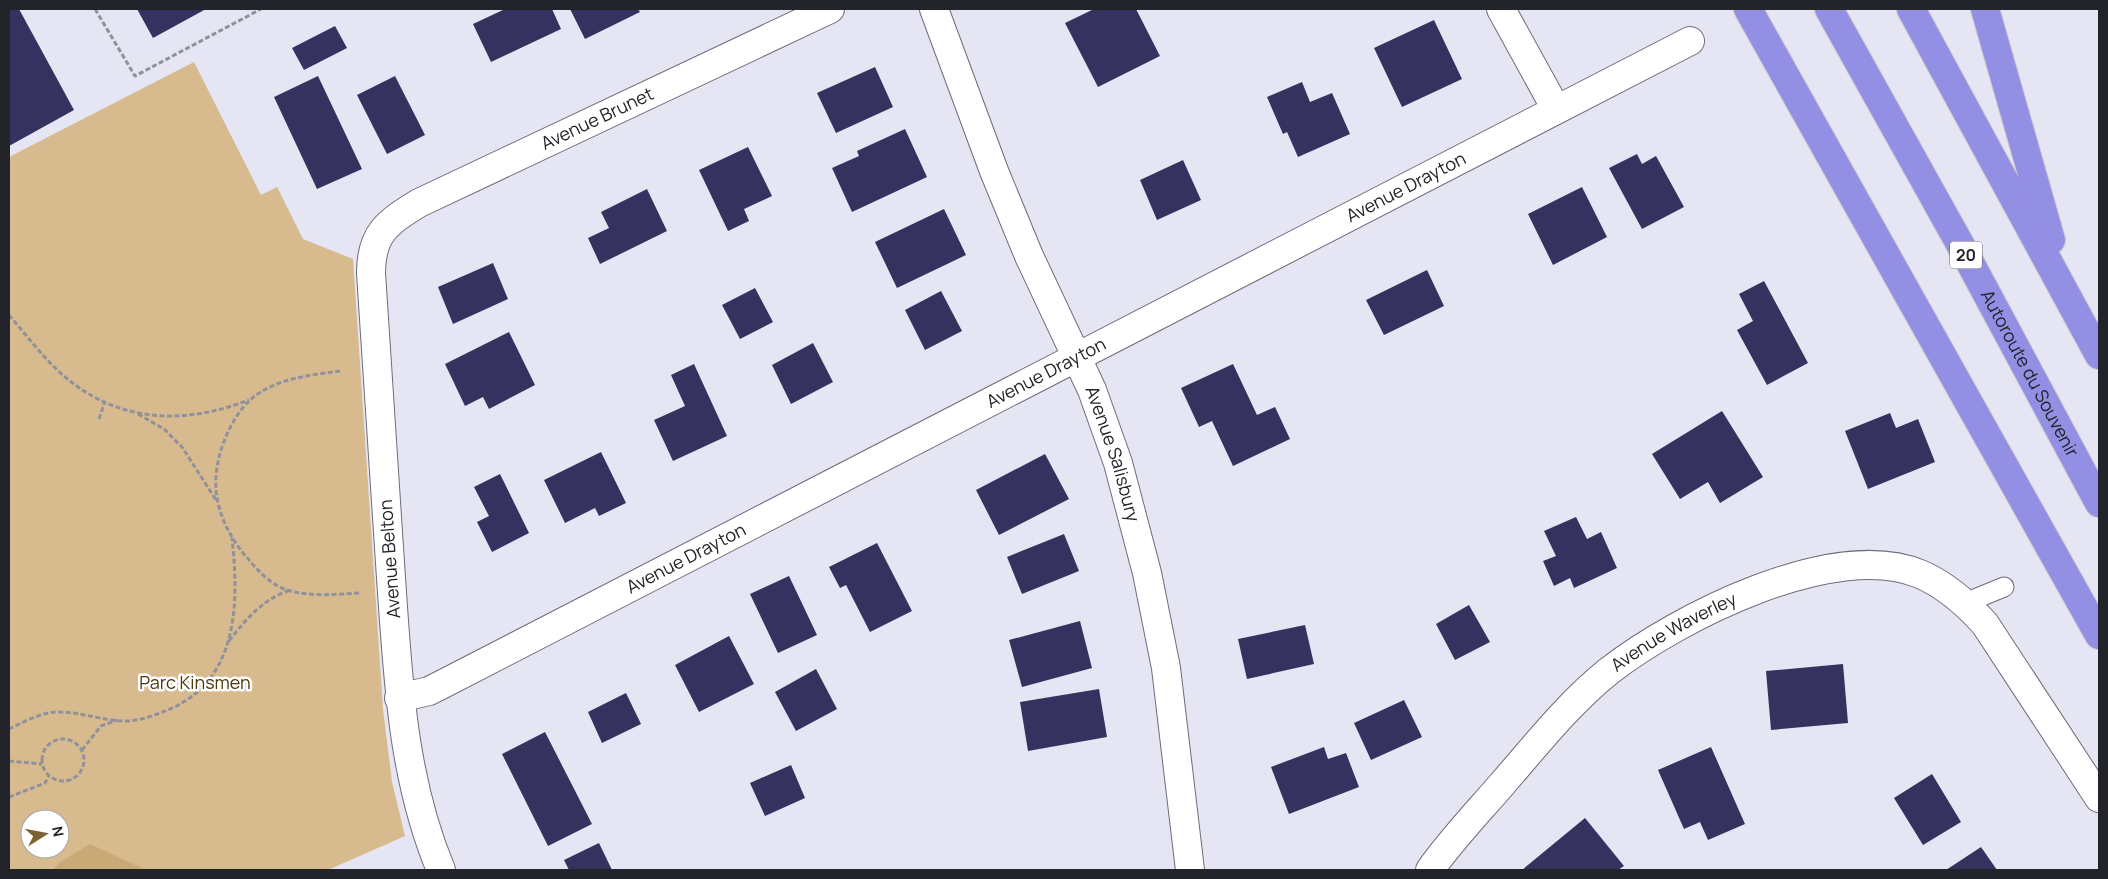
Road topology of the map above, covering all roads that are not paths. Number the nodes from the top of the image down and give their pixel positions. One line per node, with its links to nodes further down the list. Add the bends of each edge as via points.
1 (830, 9): 10 (street, Avenue Brunet, via 420,203 384,227)
2 (934, 9): 13 (street, Avenue Salisbury, via 994,171)
3 (1500, 9): 9 (street)
4 (1748, 9): 17 (highway)
5 (1829, 9): 14 (highway, Autoroute du Souvenir / 20)
6 (1911, 9): 11 (highway)
7 (1985, 9): 11 (highway)
8 (1690, 41): 9 (street, Avenue Drayton)
9 (1556, 109): 13 (street, Avenue Drayton)
10 (375, 242): 18 (street, Avenue Belton, via 371,282)
11 (2064, 287): 12 (highway)
12 (2099, 355)
13 (1076, 357): 18 (street, Avenue Drayton, via 429,692); 20 (street, Avenue Salisbury, via 1092,390 1118,463 1147,573 1171,699)
14 (2099, 503)
15 (2004, 587): 16 (lane)
16 (1965, 603): 19 (street, Avenue Waverley, via 1985,624); 22 (street, Avenue Waverley, via 1940,584 1918,574 1888,566 1856,566 1783,580 1707,611 1638,651 1582,695)
17 (2099, 634)
18 (399, 698): 21 (street, Avenue Belton, via 413,782)
19 (2099, 798)
20 (1192, 869)
21 (441, 870)
22 (1430, 870)

